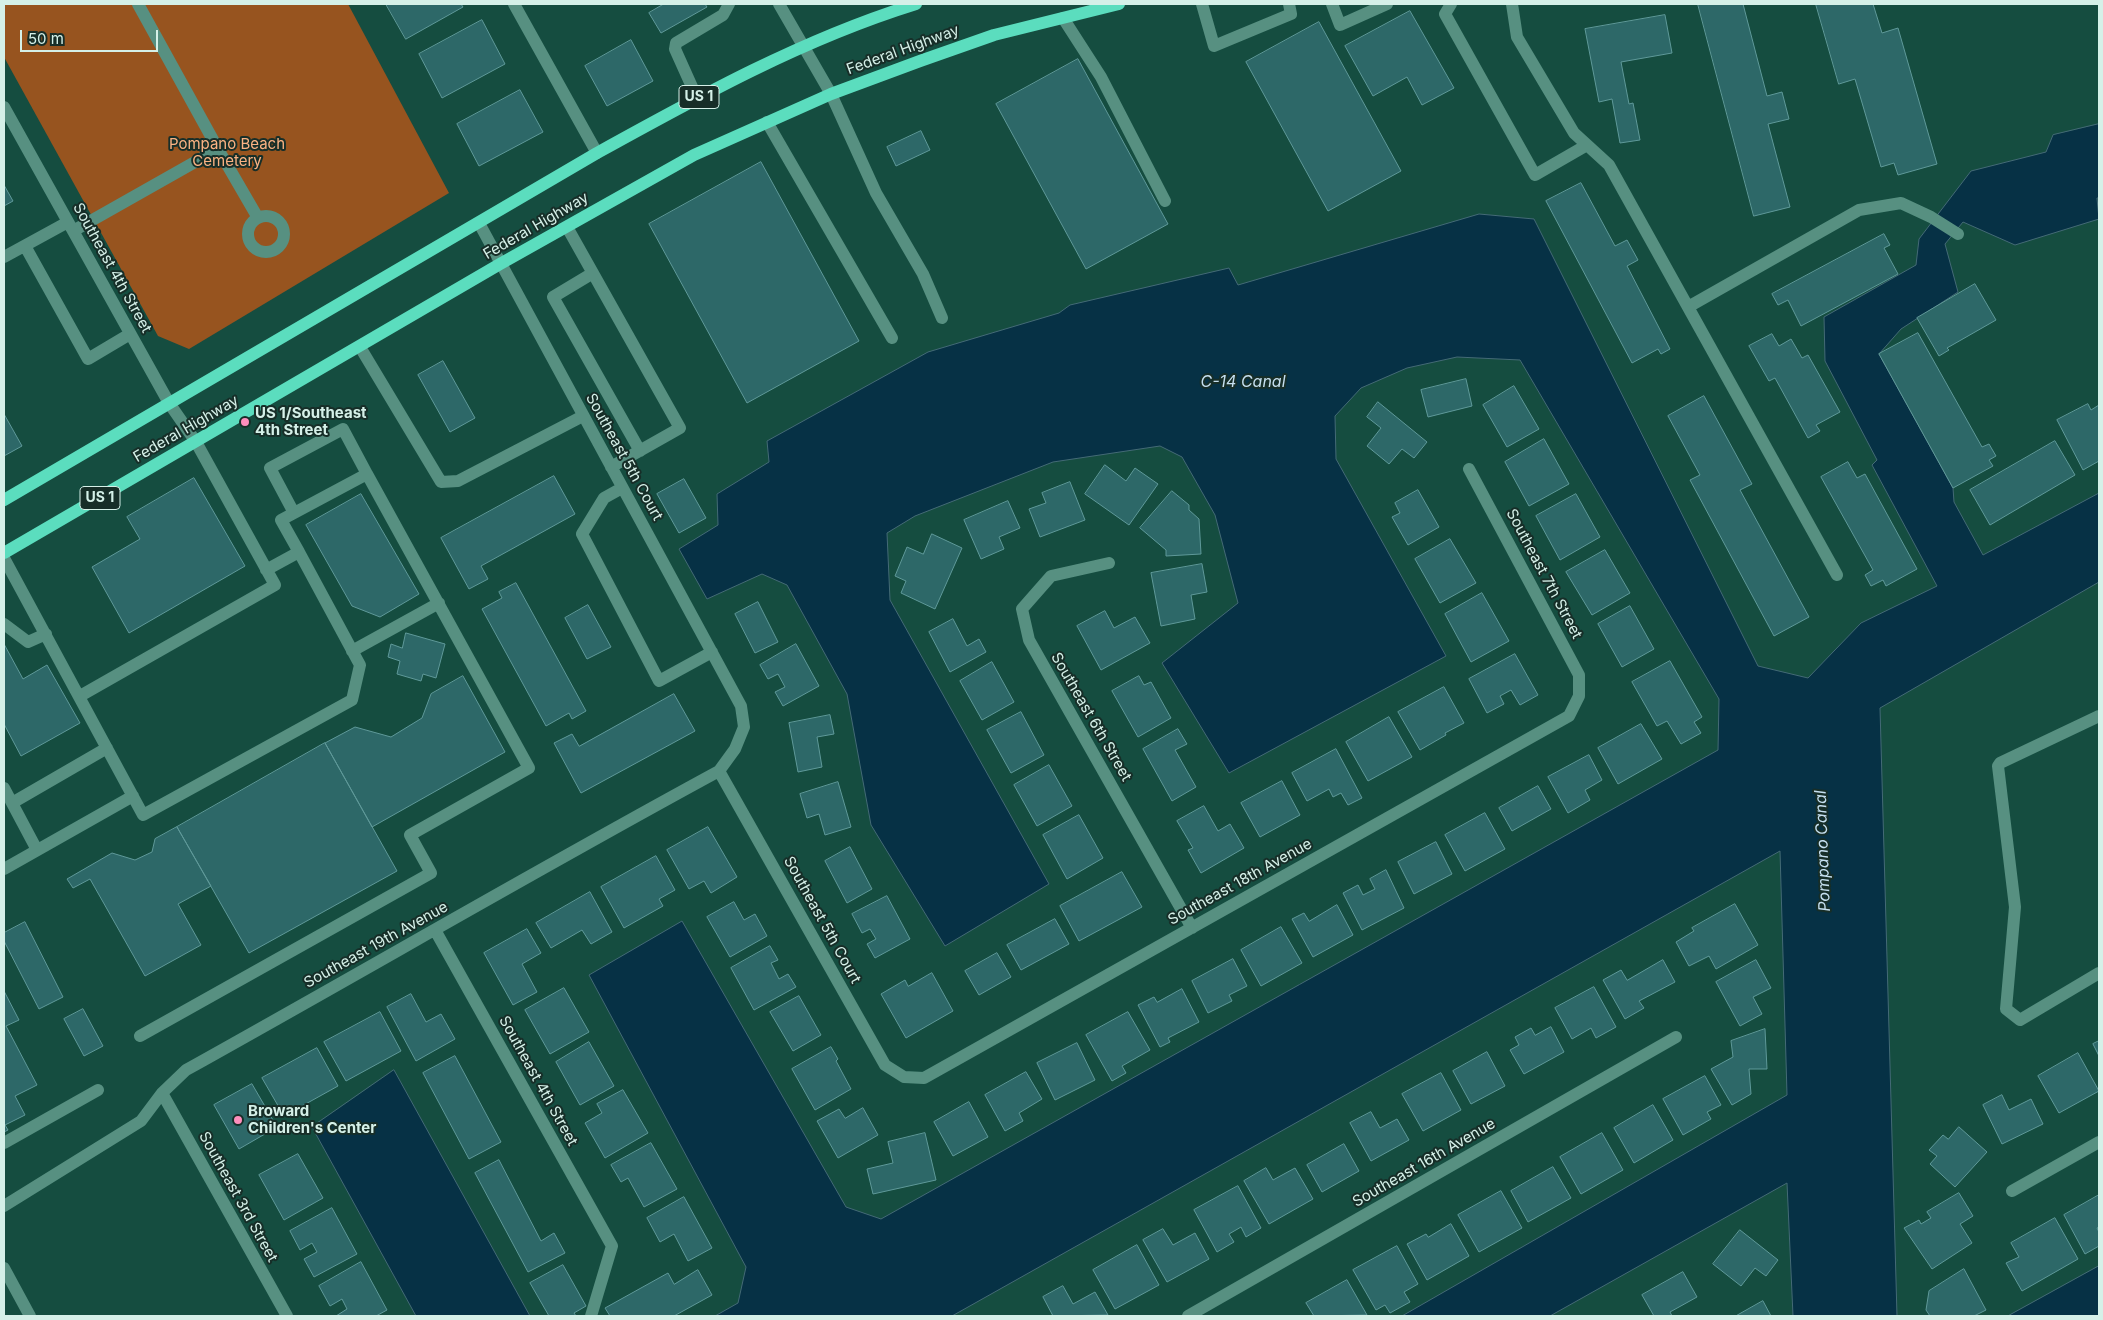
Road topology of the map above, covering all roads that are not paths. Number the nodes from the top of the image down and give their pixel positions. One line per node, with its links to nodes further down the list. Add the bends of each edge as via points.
1 (138, 4): 20 (street)
2 (514, 4): 21 (street)
3 (729, 4): 16 (street, via 723,15 676,43 674,49)
4 (779, 4): 14 (street)
5 (916, 4): 14 (main road, Federal Highway / US 1)
6 (1119, 4): 13 (main road, Federal Highway / US 1)
7 (1202, 4): 8 (street, via 1214,46 1290,14)
8 (1289, 4)
9 (1332, 4): 10 (street, via 1340,24)
10 (1387, 4)
11 (1450, 4): 19 (street, via 1445,14 1535,175)
12 (1512, 4): 19 (street, via 1517,37 1574,133)
13 (1063, 18): 15 (main road, Federal Highway / US 1, via 994,35); 22 (street, via 1101,77)
14 (802, 46): 15 (street); 16 (main road, Federal Highway / US 1)
15 (831, 94): 18 (main road, Federal Highway / US 1); 33 (street, via 876,193 922,274)
16 (697, 98): 21 (main road, Federal Highway / US 1)
17 (4, 106): 25 (street, Southeast 4th Street)
18 (767, 122): 26 (main road, Federal Highway / US 1, via 694,155); 35 (street)
19 (1587, 145): 32 (street, via 1609,165)
20 (218, 149): 23 (street); 25 (street)
21 (597, 153): 24 (main road, Federal Highway / US 1)
22 (1165, 201)
23 (258, 218)
24 (479, 223): 30 (street, Southeast 5th Court); 37 (main road, Federal Highway / US 1)
25 (70, 226): 28 (street); 34 (street, Southeast 4th Street)
26 (567, 227): 30 (main road, Federal Highway / US 1); 31 (street)
27 (1958, 234): 32 (street, via 1901,203 1859,210)
28 (25, 246): 29 (street); 34 (street, via 88,359)
29 (4, 257)
30 (500, 264): 36 (main road, Federal Highway / US 1); 38 (street, Southeast 5th Court)
31 (594, 273): 40 (street, via 680,428); 40 (street, via 553,297)
32 (1688, 307): 52 (street)
33 (942, 318)
34 (130, 334): 37 (street, Southeast 4th Street)
35 (892, 338)
36 (360, 347): 38 (street, via 441,482 458,482); 39 (main road, Federal Highway / US 1)
37 (168, 403): 39 (street, Southeast 4th Street); 45 (main road, Federal Highway / US 1)
38 (583, 416): 41 (street, Southeast 5th Court)
39 (196, 442): 48 (main road, Federal Highway / US 1); 51 (street, Southeast 4th Street)
40 (640, 451): 41 (street)
41 (611, 467): 44 (street, Southeast 5th Court)
42 (1469, 469): 59 (street, Southeast 7th Street, via 1579,675)
43 (368, 474): 46 (street); 46 (street, via 342,429 270,468); 53 (street)
44 (622, 488): 57 (street, Southeast 5th Court); 57 (street, via 604,498 582,534 659,681)
45 (4, 500)
46 (294, 513): 47 (street, via 281,520)
47 (299, 552): 51 (street); 56 (street)
48 (4, 553)
49 (4, 558): 55 (street)
50 (1109, 563): 69 (street, Southeast 6th Street, via 1051,576 1022,609 1029,640)
51 (266, 570): 58 (street, via 274,585)
52 (1837, 575)
53 (438, 603): 56 (street); 72 (street, via 529,768 410,835 431,873)
54 (4, 624): 55 (street, via 28,642)
55 (46, 634): 58 (street)
56 (352, 650): 65 (street, via 360,665 352,700 144,815)
57 (712, 652): 60 (street, Southeast 5th Court)
58 (80, 696): 62 (street)
59 (1579, 696): 69 (street, Southeast 18th Avenue, via 1569,716)
60 (741, 706): 63 (street, Southeast 19th Avenue, via 744,727 735,749)
61 (2099, 716): 71 (street, via 1998,766 2015,907 2006,1009 2020,1020)
62 (107, 748): 65 (street); 66 (street)
63 (719, 771): 70 (street, Southeast 19th Avenue); 74 (street, Southeast 5th Court, via 885,1065)
64 (4, 788): 66 (street)
65 (133, 796): 67 (street)
66 (12, 802): 67 (street)
67 (37, 850): 68 (street)
68 (4, 869)
69 (1192, 928): 74 (street, Southeast 18th Avenue, via 924,1078)
70 (436, 930): 76 (street, Southeast 19th Avenue, via 186,1070); 84 (street, Southeast 4th Street, via 612,1246)
71 (2099, 973)
72 (140, 1036)
73 (1676, 1037): 85 (street, Southeast 16th Avenue)
74 (904, 1078)
75 (98, 1090): 78 (street)
76 (162, 1093): 80 (street, Southeast 19th Avenue, via 141,1121); 83 (street, Southeast 3rd Street)
77 (2099, 1142): 79 (street)
78 (4, 1143)
79 (2012, 1191)
80 (4, 1206)
81 (4, 1268): 82 (street)
82 (30, 1316)
83 (287, 1316)
84 (591, 1316)
85 (1188, 1316)

